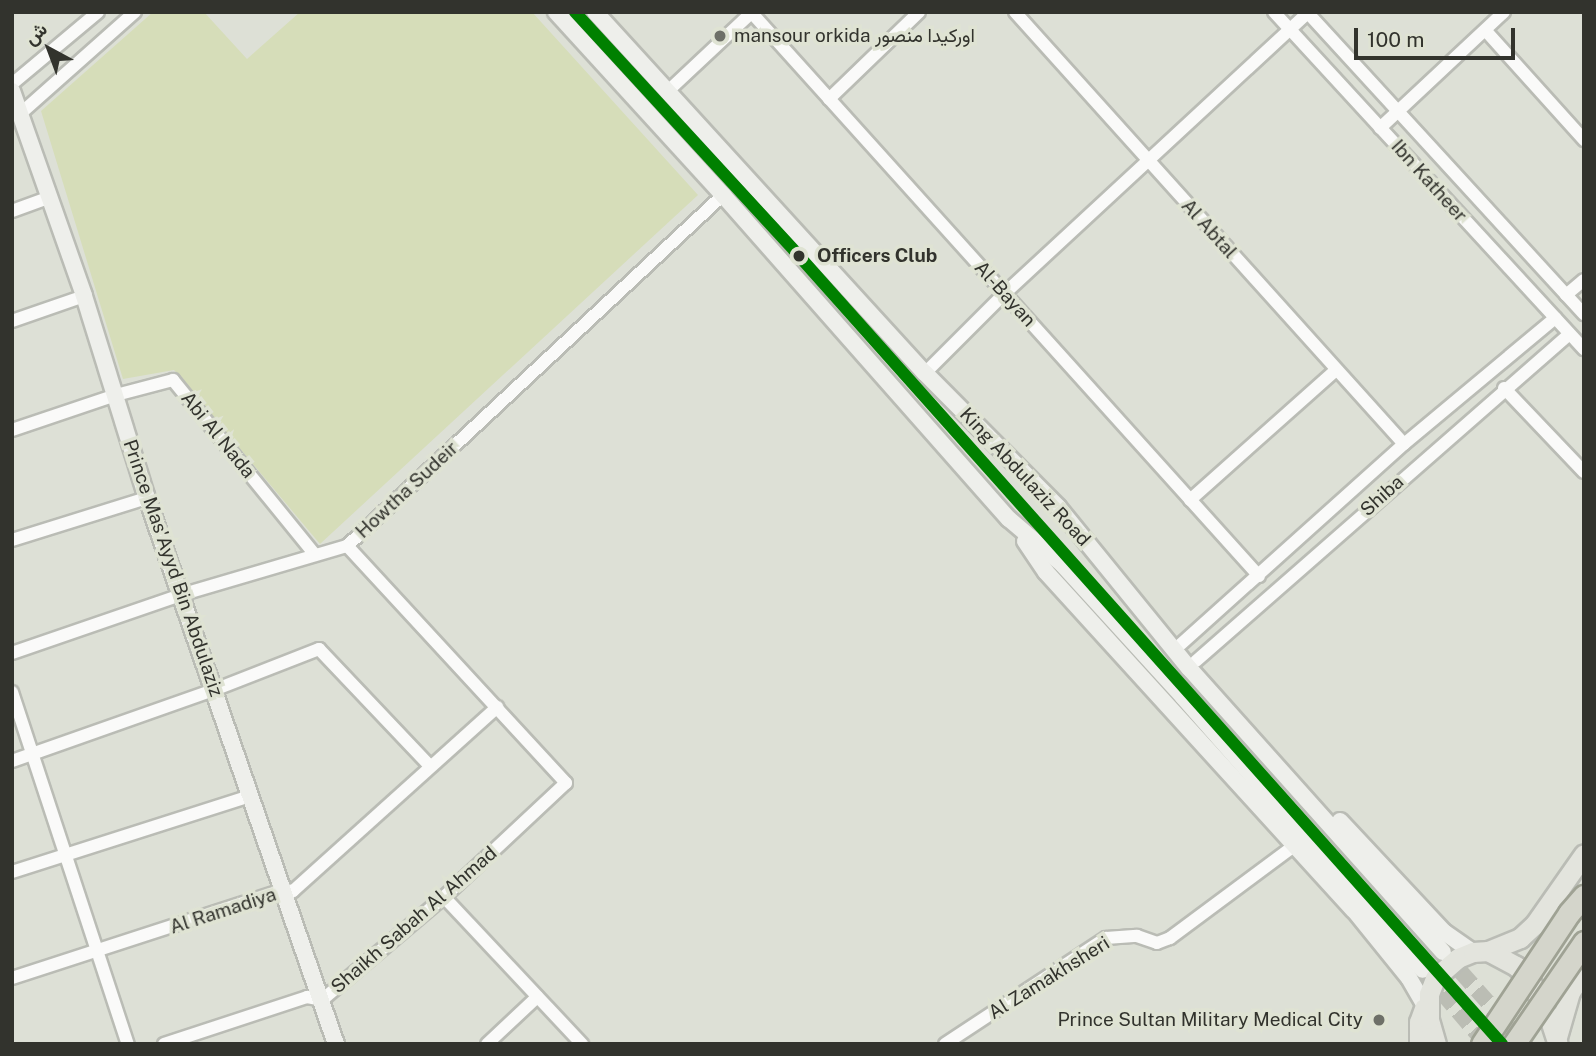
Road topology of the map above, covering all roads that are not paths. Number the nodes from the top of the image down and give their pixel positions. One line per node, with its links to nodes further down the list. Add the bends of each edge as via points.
1 (98, 12): 14 (street)
2 (135, 12): 17 (street)
3 (556, 12): 21 (main road, King Abdulaziz Road)
4 (595, 12): 13 (main road, King Abdulaziz Road)
5 (919, 12): 15 (street)
6 (1015, 12): 20 (street, Al Abtal)
7 (1274, 12): 11 (street, Ibn Katheer)
8 (1308, 12): 11 (street); 16 (street, Ibn Katheer)
9 (1504, 12): 12 (street)
10 (751, 13): 13 (street); 15 (street, Al-Bayan)
11 (1290, 29): 18 (street, Ibn Katheer); 20 (street)
12 (1486, 31): 16 (street); 19 (street)
13 (668, 91): 34 (main road, King Abdulaziz Road)
14 (13, 92): 17 (main road, Prince Mas'Ayyd Bin Abdulaziz)
15 (829, 99): 25 (street, Al-Bayan)
16 (1396, 113): 18 (street); 26 (street, Ibn Katheer)
17 (20, 114): 22 (main road, Prince Mas'Ayyd Bin Abdulaziz)
18 (1380, 128): 29 (street, Ibn Katheer)
19 (1584, 140)
20 (1149, 162): 25 (street); 33 (street, Al Abtal)
21 (723, 195): 43 (main road, King Abdulaziz Road); 45 (street, Howtha Sudeir)
22 (48, 198): 23 (street); 27 (main road, Prince Mas'Ayyd Bin Abdulaziz)
23 (12, 211)
24 (1584, 280): 26 (street)
25 (1004, 294): 34 (street); 41 (street, Al-Bayan)
26 (1566, 295): 28 (street, Ibn Katheer)
27 (84, 296): 30 (street); 36 (main road, Prince Mas'Ayyd Bin Abdulaziz)
28 (1584, 314)
29 (1555, 318): 31 (street, Ibn Katheer); 38 (street, Shiba)
30 (12, 321)
31 (1569, 334): 32 (street, Ibn Katheer); 35 (street, Shiba)
32 (1584, 349)
33 (1335, 371): 38 (street, Al Abtal); 41 (street)
34 (925, 373): 42 (main road, King Abdulaziz Road)
35 (1504, 388): 39 (street); 51 (street, Shiba)
36 (116, 395): 37 (street, Abi Al Nada); 40 (main road, Prince Mas'Ayyd Bin Abdulaziz); 46 (street, Abi Al Nada, via 173,380)
37 (12, 430)
38 (1404, 444): 47 (street, Shiba)
39 (1584, 472)
40 (147, 498): 44 (street); 48 (main road, Prince Mas'Ayyd Bin Abdulaziz)
41 (1190, 500): 47 (street, Al-Bayan)
42 (1058, 507): 49 (main road); 69 (main road, King Abdulaziz Road, via 1189,668)
43 (1009, 519): 59 (main road, via 1046,572); 70 (main road, King Abdulaziz Road, via 1063,565)
44 (12, 540)
45 (347, 546): 46 (street, Howtha Sudeir); 54 (street)
46 (315, 555): 48 (street, Howtha Sudeir)
47 (1259, 576): 49 (street, Shiba)
48 (180, 595): 50 (street, Howtha Sudeir); 52 (main road, Prince Mas'Ayyd Bin Abdulaziz)
49 (1181, 644): 51 (main road)
50 (12, 653)
51 (1196, 661): 68 (main road, via 1444,932)
52 (214, 690): 55 (street); 57 (street, via 319,649); 58 (main road, Prince Mas'Ayyd Bin Abdulaziz)
53 (12, 692): 55 (street)
54 (496, 707): 57 (street, Al Ramadiya); 65 (street, Shaikh Sabah Al Ahmad, via 566,783)
55 (35, 753): 56 (street); 60 (street)
56 (12, 761)
57 (430, 766): 63 (street, Al Ramadiya, via 293,891)
58 (250, 796): 60 (street); 63 (main road, Prince Mas'Ayyd Bin Abdulaziz)
59 (1296, 845): 75 (main road); 82 (street, Al Zamakhsheri, via 1170,938 1157,943 1137,936 1106,937)
60 (68, 854): 62 (street); 67 (street)
61 (1584, 854): 68 (main road, via 1520,938)
62 (12, 872)
63 (283, 890): 67 (street, Al Ramadiya); 74 (main road, Prince Mas'Ayyd Bin Abdulaziz)
64 (1584, 896): 85 (highway, bridge)
65 (444, 897): 73 (street); 74 (street, Shaikh Sabah Al Ahmad)
66 (1584, 942): 86 (highway, bridge)
67 (100, 951): 72 (street, Al Ramadiya); 77 (street)
68 (1480, 951): 75 (main road, via 1447,966 1435,978); 76 (main road, via 1516,966 1530,980)
69 (1443, 952)
70 (1423, 970)
71 (1584, 971): 76 (main road, via 1570,992)
72 (12, 978)
73 (537, 997): 80 (street); 81 (street)
74 (322, 1000): 78 (street, Shaikh Sabah Al Ahmad, via 307,997); 79 (main road, Prince Mas'Ayyd Bin Abdulaziz)
75 (1428, 1004): 83 (main road, via 1419,1022); 84 (main road)
76 (1557, 1040)
77 (128, 1044)
78 (164, 1044)
79 (336, 1044)
80 (487, 1044)
81 (582, 1044)
82 (945, 1044)
83 (1419, 1044)
84 (1436, 1044)
85 (1482, 1044)
86 (1514, 1044)

